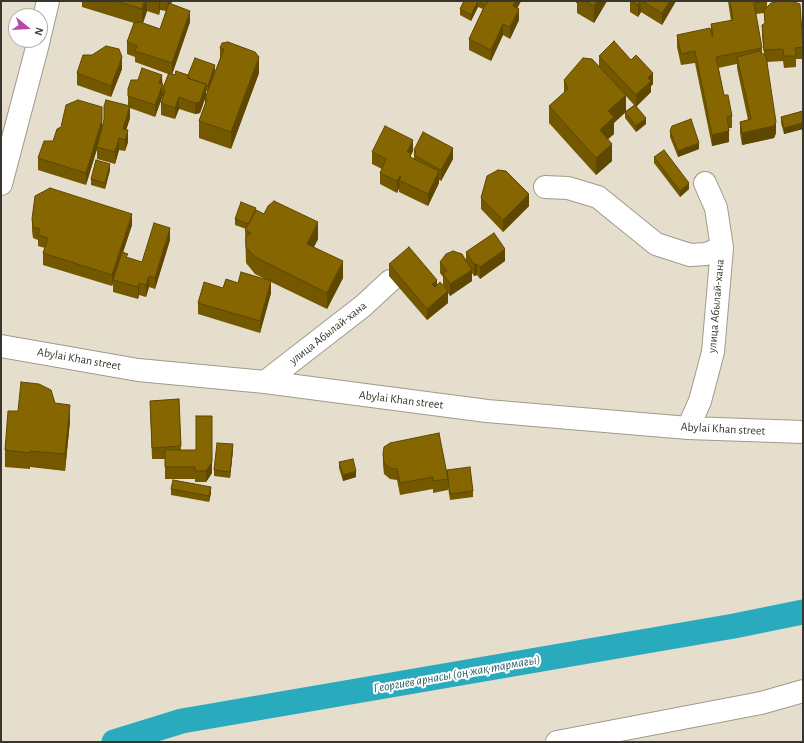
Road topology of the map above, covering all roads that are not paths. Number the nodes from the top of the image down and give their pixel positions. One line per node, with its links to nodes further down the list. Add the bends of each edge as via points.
1 (37, 48): 3 (street)
2 (705, 183): 5 (street, улица Абылай-хана, via 716,208)
3 (1, 184)
4 (545, 187): 5 (street, via 568,188 598,198 656,244 690,256)
5 (722, 248): 9 (street, улица Абылай-хана, via 713,352 700,401)
6 (390, 281): 8 (street, улица Абылай-хана, via 363,306)
7 (1, 346): 8 (street, Abylai Khan street, via 138,370)
8 (265, 382): 9 (street, Abylai Khan street, via 487,411)
9 (688, 428): 10 (street, Abylai Khan street)
10 (803, 432)
11 (803, 691): 12 (street, via 761,703)
12 (557, 742)

